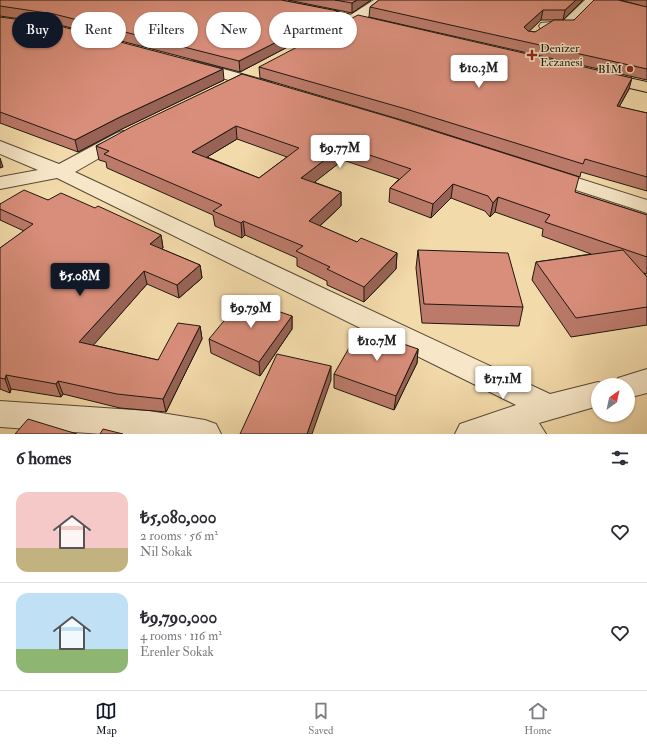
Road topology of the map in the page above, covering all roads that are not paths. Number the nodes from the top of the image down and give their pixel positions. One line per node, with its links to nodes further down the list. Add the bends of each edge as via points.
1 (262, 0): 4 (main road)
2 (382, 0): 5 (street)
3 (592, 0): 8 (street, via 567,25 547,24)
4 (321, 12)
5 (357, 18)
6 (357, 19): 7 (main road)
7 (395, 28)
8 (537, 33)
9 (183, 63): 12 (street)
10 (263, 68): 12 (street)
11 (587, 73): 13 (main road)
12 (242, 79): 14 (street); 15 (street)
13 (647, 87)
14 (221, 89)
15 (280, 90)
16 (136, 130): 19 (street)
17 (0, 147): 19 (street)
18 (534, 170): 21 (street)
19 (60, 172): 20 (street); 25 (street)
20 (0, 183)
21 (647, 207)
22 (647, 381): 23 (street)
23 (635, 384)
24 (591, 396): 25 (street)
25 (548, 407): 27 (street)
26 (0, 414): 28 (street, via 149,424)
27 (519, 428): 29 (street)
28 (205, 434)
29 (471, 434)

